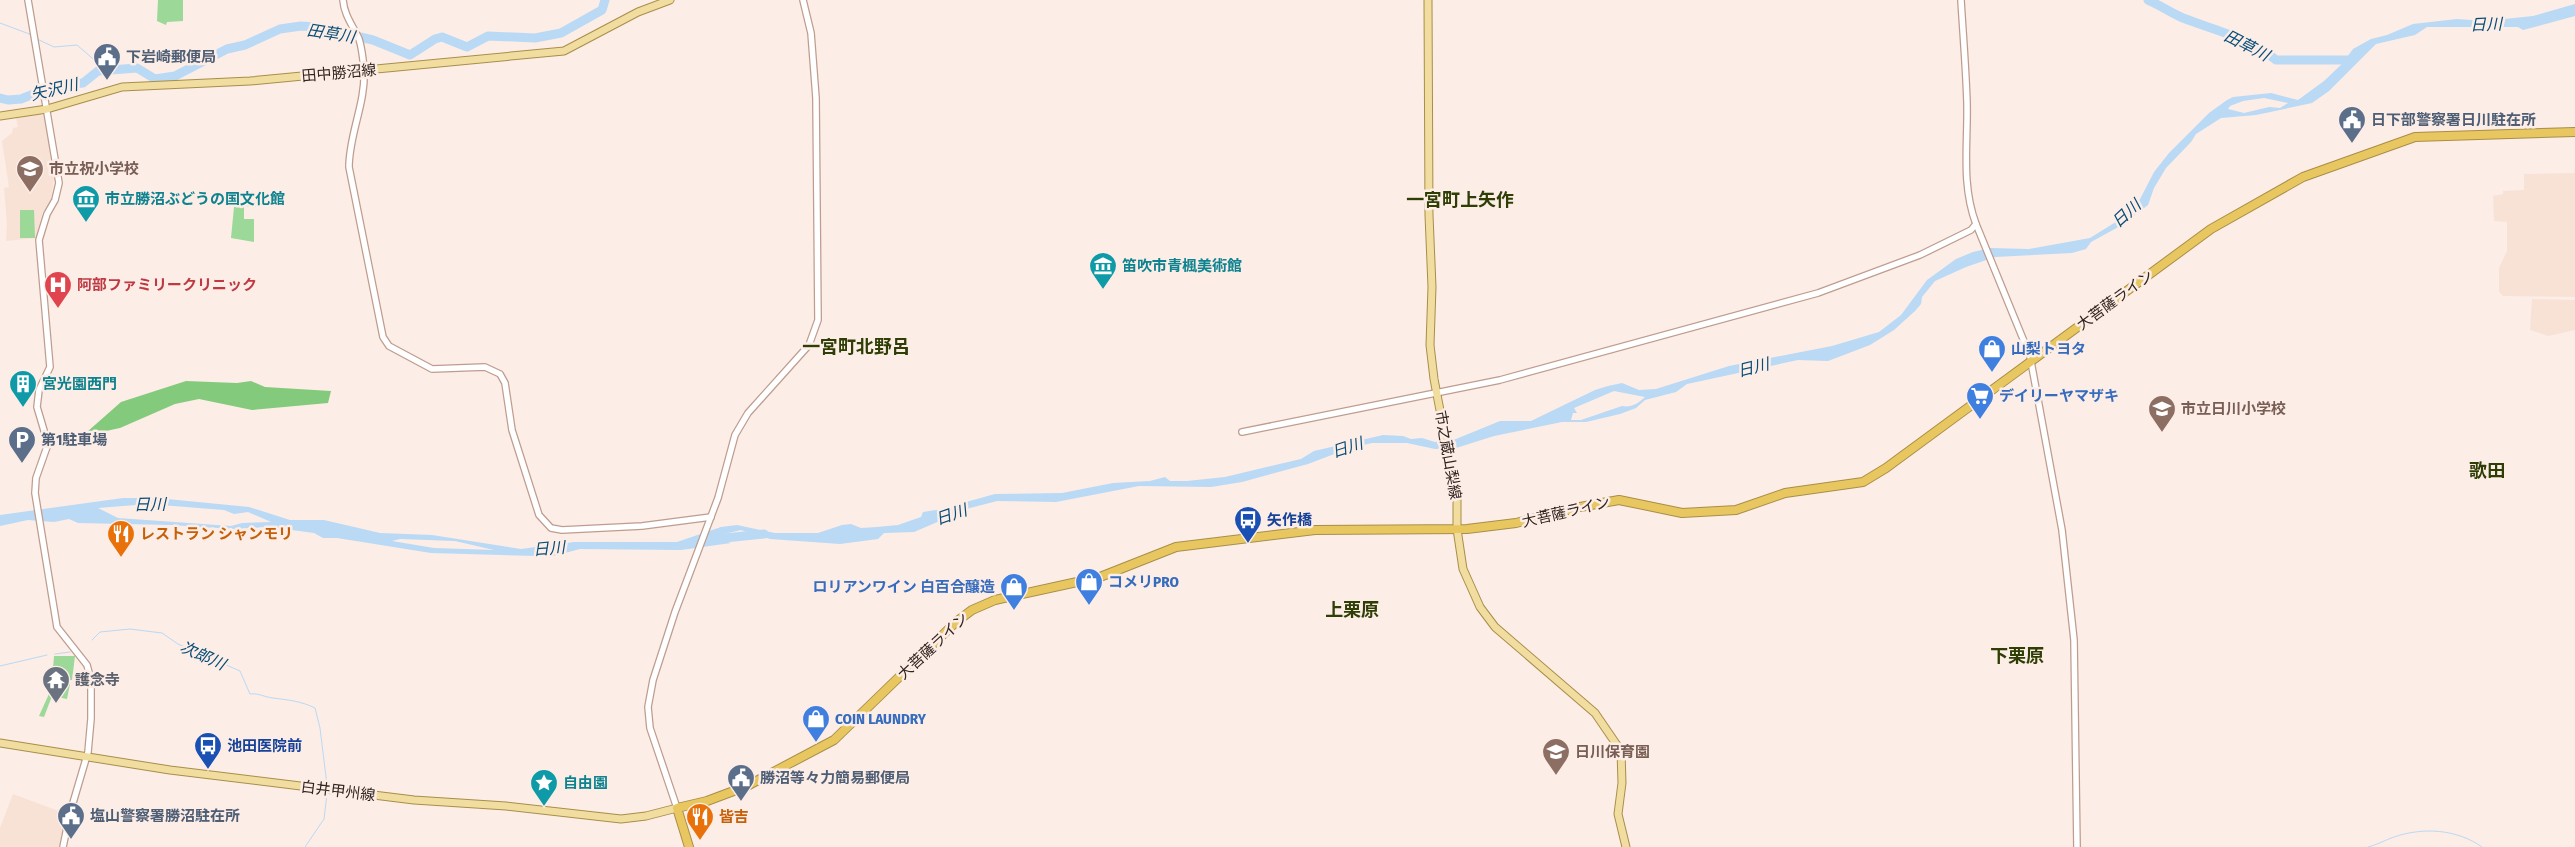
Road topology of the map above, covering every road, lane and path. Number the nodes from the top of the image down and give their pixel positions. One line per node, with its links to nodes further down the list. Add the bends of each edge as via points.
1 (28, 0): 8 (street)
2 (343, 0): 7 (street, via 346,15 359,40)
3 (670, 0): 7 (main road, 田中勝沼線, via 638,12 564,51)
4 (803, 0): 15 (street, via 811,33 816,98 818,320 805,350 740,425)
5 (1428, 0): 13 (main road, 市之蔵山梨線, via 1430,345)
6 (1962, 0): 11 (street, via 1967,103 1966,185)
7 (364, 70): 8 (main road, 田中勝沼線, via 193,85 122,87); 15 (street, via 362,100 350,147 349,167 380,328 389,346 432,369 485,367 500,374 505,383 512,430 539,515 551,528 642,526)
8 (47, 109): 9 (main road, 田中勝沼線); 18 (street, via 59,183 39,240 50,367 39,390 37,407 48,444 34,485 57,627 90,672 91,720)
9 (0, 116)
10 (2575, 132): 12 (highway, 大菩薩ライン, via 2416,137 2303,177 2222,222)
11 (1976, 224): 12 (street); 13 (street, via 1971,230 1920,255 1818,293 1507,378)
12 (2031, 361): 16 (highway, 大菩薩ライン, via 1886,468 1862,482 1785,493 1736,510 1682,512 1619,500 1580,506 1516,523); 23 (street, via 2062,530 2072,610)
13 (1438, 393): 14 (street); 16 (main road, 市之蔵山梨線, via 1457,499)
14 (1242, 432)
15 (710, 520): 19 (street, via 660,657 648,707 650,728)
16 (1457, 529): 19 (highway, 大菩薩ライン, via 1315,530 1184,545 1100,577 985,604 956,622 831,743 747,786); 22 (main road, 市之蔵山梨線, via 1463,569 1490,621 1595,714 1621,751 1622,783 1618,814)
17 (0, 743): 18 (main road, 白井甲州線)
18 (87, 757): 19 (main road, 白井甲州線, via 414,800 506,806 605,818 636,818); 20 (street)
19 (677, 808): 21 (highway)
20 (63, 847)
21 (689, 847)
22 (1626, 847)
23 (2077, 847)

